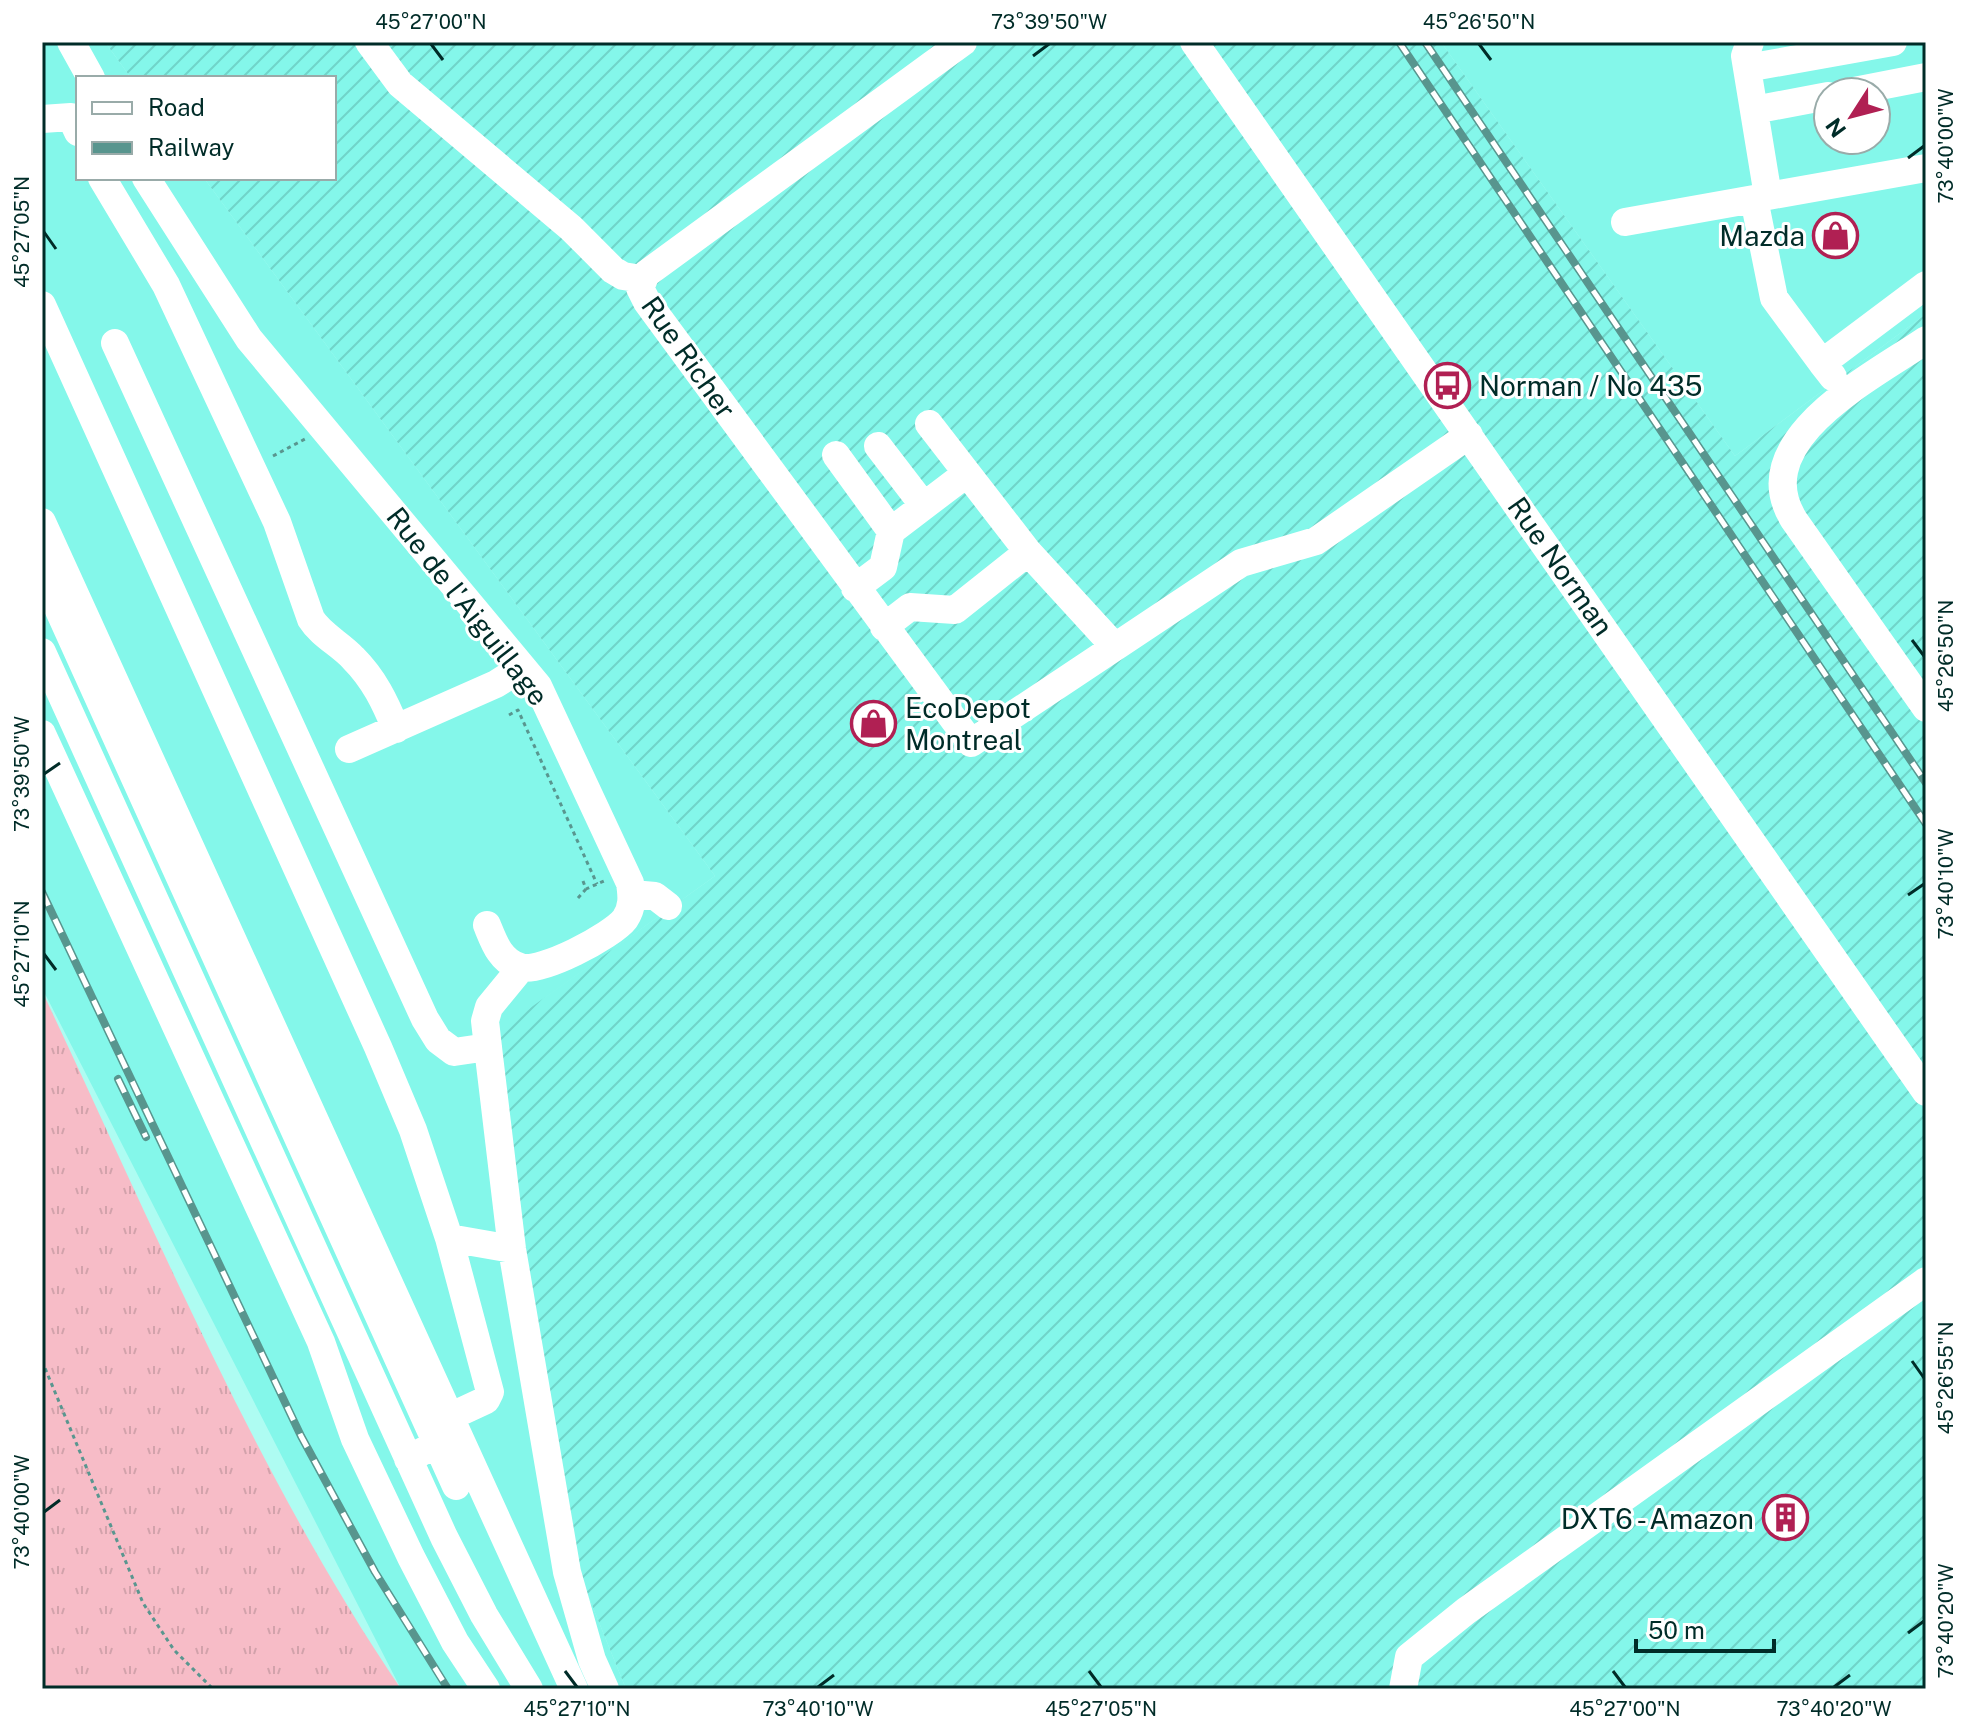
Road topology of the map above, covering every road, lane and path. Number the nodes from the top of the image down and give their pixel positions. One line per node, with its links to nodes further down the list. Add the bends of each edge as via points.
1 (71, 42): 7 (street)
2 (369, 42): 19 (street, via 400,84 571,228 613,270)
3 (963, 42): 19 (street, Rue Richer)
4 (1194, 42): 27 (street, Rue Norman)
5 (1893, 42): 6 (street)
6 (1748, 55): 11 (street)
7 (90, 76)
8 (1926, 77): 9 (street)
9 (1892, 84)
10 (1812, 99): 11 (street)
11 (1754, 110): 17 (street)
12 (42, 119): 13 (street)
13 (76, 121)
14 (1926, 168): 17 (street)
15 (103, 180): 43 (street, via 166,285 277,522 311,619 375,684)
16 (147, 180): 40 (street, Rue de l'Aiguillage, via 249,339)
17 (1761, 198): 18 (street); 24 (street, via 1774,298)
18 (1625, 222)
19 (642, 279): 36 (street, Rue Richer, via 647,302)
20 (1926, 285): 24 (street)
21 (42, 305): 58 (street, via 378,1047)
22 (1926, 340): 25 (street)
23 (115, 343): 56 (street, via 425,1019 438,1040 454,1052)
24 (1822, 363): 25 (street)
25 (1847, 395): 41 (street, via 1811,421 1794,444 1784,475 1786,504)
26 (929, 424): 30 (street)
27 (1469, 435): 38 (street, via 1316,541 1241,563); 57 (street, Rue Norman)
28 (878, 446): 31 (street)
29 (836, 455): 33 (street)
30 (966, 474): 31 (street); 34 (street)
31 (924, 506): 33 (street)
32 (42, 522): 62 (street)
33 (891, 531): 36 (street, via 883,567)
34 (1028, 552): 37 (street, via 955,610 910,607); 38 (street)
35 (42, 573): 62 (street)
36 (855, 588): 37 (street, Rue Richer)
37 (884, 627): 38 (street, Rue Richer, via 971,743)
38 (1115, 647)
39 (42, 652): 63 (street)
40 (521, 668): 43 (street); 50 (street, Rue de l'Aiguillage, via 544,695 626,875)
41 (1926, 708)
42 (509, 715): 46 (path, via 518,710)
43 (396, 729): 45 (street)
44 (42, 734): 66 (street, via 321,1342 355,1439 436,1609)
45 (349, 749)
46 (562, 808): 47 (path); 49 (path)
47 (554, 812)
48 (583, 881): 51 (path)
49 (597, 884): 50 (path); 51 (path)
50 (622, 886): 53 (street); 55 (street, via 629,913 615,929 578,950)
51 (586, 889): 52 (path)
52 (578, 898)
53 (668, 906)
54 (487, 925): 55 (street, via 502,957)
55 (521, 968): 56 (street, via 489,1007)
56 (488, 1047): 59 (street)
57 (1926, 1092)
58 (449, 1238): 59 (street); 62 (street, via 490,1388 486,1400 464,1408)
59 (512, 1249): 69 (street, via 567,1572)
60 (1926, 1281): 70 (street, via 1466,1611 1409,1657)
61 (42, 1361): 65 (path, via 143,1603 174,1650)
62 (445, 1434): 63 (street); 64 (street); 68 (street)
63 (408, 1459): 67 (street, via 462,1574)
64 (456, 1486)
65 (213, 1689)
66 (486, 1689)
67 (529, 1689)
68 (574, 1689)
69 (605, 1689)
70 (1403, 1689)

